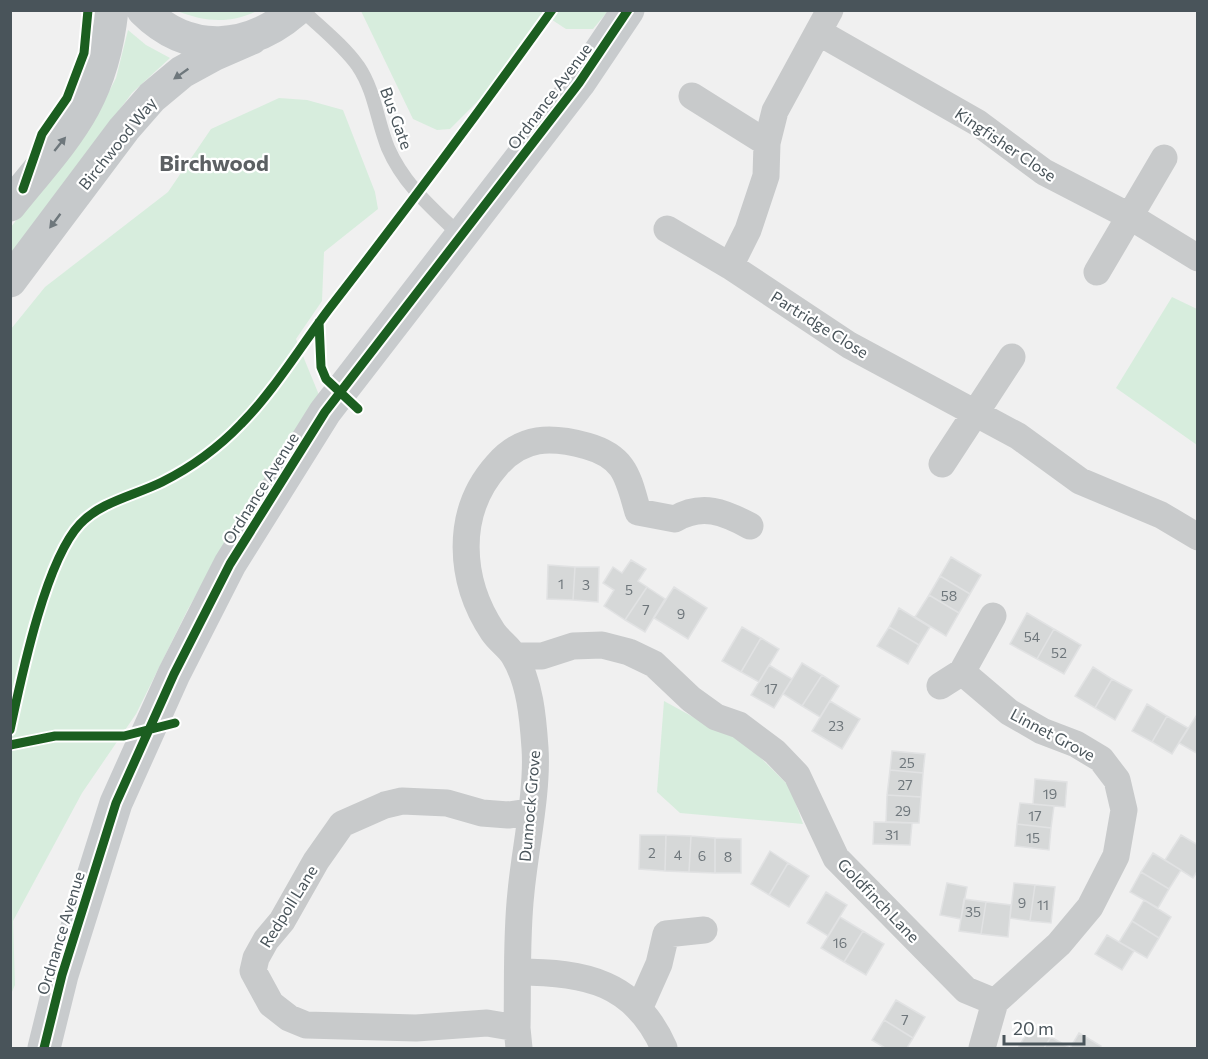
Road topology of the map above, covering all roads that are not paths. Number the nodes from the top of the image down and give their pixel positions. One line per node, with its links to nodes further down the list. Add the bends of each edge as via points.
1 (112, 10): 11 (main road, one-way to 1, via 72,129 94,89 108,46)
2 (143, 10): 7 (main road, via 156,23 186,39 219,44)
3 (296, 10): 7 (main road, via 278,26)
4 (302, 10): 14 (lane, Bus Gate, via 358,67 388,147 403,175)
5 (628, 10): 14 (street, Ordnance Avenue, via 579,84)
6 (825, 22): 9 (street, via 775,111); 12 (street, Kingfisher Close, via 978,123 1044,172)
7 (252, 38): 18 (main road, Birchwood Way, one-way to 18, via 182,72 152,97)
8 (692, 96): 9 (street)
9 (767, 143): 16 (street, via 766,176 748,230)
10 (1164, 158): 12 (street)
11 (10, 205)
12 (1131, 217): 15 (street, Kingfisher Close); 17 (street)
13 (667, 229): 16 (street, Partridge Close)
14 (461, 236): 32 (street, Ordnance Avenue, via 325,412 230,564 194,634 116,803 62,975)
15 (1197, 258)
16 (730, 266): 20 (street, Partridge Close, via 849,345)
17 (1097, 272)
18 (10, 281)
19 (1012, 357): 20 (street)
20 (976, 413): 21 (street); 23 (street, Partridge Close, via 1018,436 1080,481 1161,515)
21 (942, 464)
22 (750, 526): 25 (street, Dunnock Grove, via 721,511 689,510 675,519 638,512 626,470 607,453 586,446 548,438 511,449 485,478 467,524 464,558 476,602 494,634)
23 (1197, 537)
24 (993, 616): 29 (street, Linnet Grove, via 951,679 1042,731 1101,759 1118,780 1124,810 1116,856 1090,907 1059,944)
25 (514, 656): 26 (street, Dunnock Grove, via 528,691 536,750); 29 (street, Goldfinch Lane, via 542,656 573,646 602,645 629,652 654,664 716,717 740,725 797,775 836,858 966,990)
26 (530, 812): 28 (street, Dunnock Grove, via 520,895); 31 (street, Redpoll Lane, via 482,813 447,803 402,801 342,824 266,940 254,971 271,1004 306,1025 416,1028 487,1023)
27 (704, 930): 30 (street, via 666,934 659,964)
28 (518, 972): 30 (street, via 560,972 591,979 617,990); 31 (street, Dunnock Grove)
29 (995, 1002): 34 (street)
30 (639, 1009): 33 (street)
31 (518, 1039)
32 (44, 1048)
33 (664, 1048)
34 (982, 1048)

